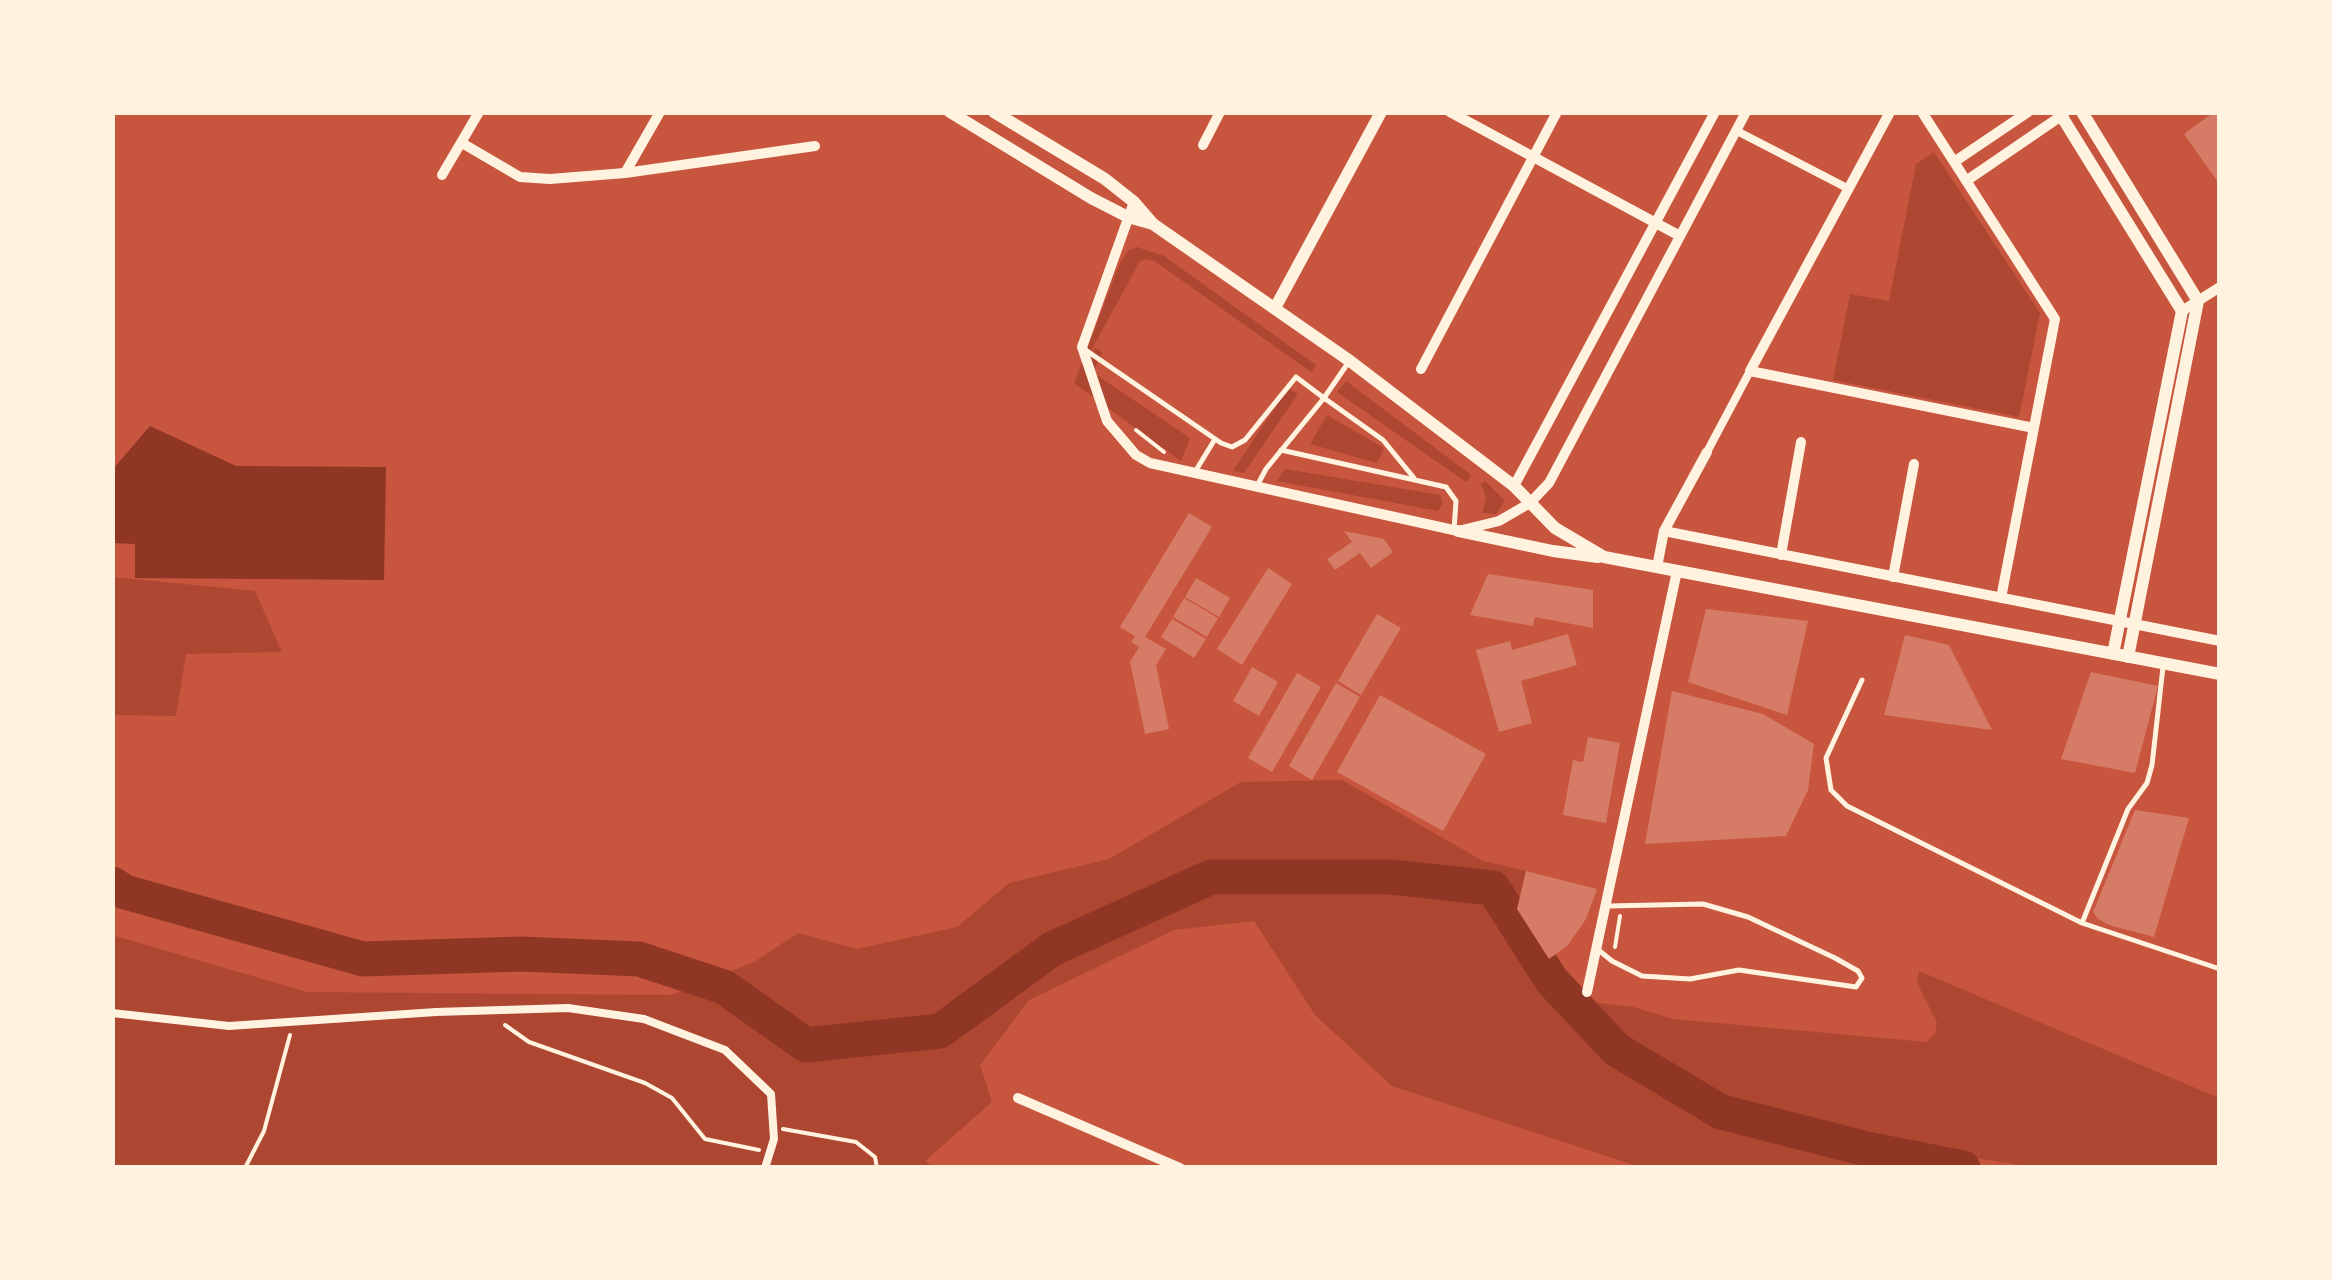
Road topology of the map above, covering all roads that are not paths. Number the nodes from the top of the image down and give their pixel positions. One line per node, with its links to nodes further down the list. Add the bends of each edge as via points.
1 (479, 112): 18 (street)
2 (660, 112): 24 (street)
3 (950, 112): 22 (street)
4 (994, 112): 17 (street)
5 (1220, 112): 19 (street)
6 (1380, 112): 35 (street)
7 (1450, 112): 21 (street)
8 (1556, 112): 21 (street)
9 (1716, 112): 30 (street)
10 (1746, 112): 16 (street)
11 (1890, 112): 27 (street)
12 (1922, 112): 23 (street)
13 (2028, 112): 23 (street)
14 (2082, 112): 34 (street)
15 (2062, 114): 26 (street); 36 (street)
16 (1736, 131): 27 (street); 32 (street)
17 (1041, 141): 22 (street); 28 (street)
18 (462, 143): 24 (street, via 520,177); 25 (street)
19 (1203, 144)
20 (815, 146): 24 (street)
21 (1533, 157): 30 (street); 39 (street)
22 (1028, 160): 29 (street)
23 (1954, 162): 26 (street)
24 (626, 173)
25 (442, 175)
26 (1966, 182): 42 (street, via 2055,319)
27 (1849, 189): 40 (street)
28 (1134, 202): 29 (street); 31 (street)
29 (1128, 218): 31 (street); 37 (street)
30 (1656, 223): 32 (street); 50 (street)
31 (1152, 224): 35 (street)
32 (1680, 236): 52 (street, via 1549,483)
33 (2220, 287): 34 (street)
34 (2198, 301): 36 (street); 62 (street)
35 (1275, 308): 38 (street)
36 (2182, 311): 61 (street)
37 (1082, 348): 43 (lane); 48 (street, via 1106,421 1136,455)
38 (1350, 361): 41 (lane); 50 (street)
39 (1421, 369)
40 (1750, 371): 42 (street); 46 (street)
41 (1324, 398): 43 (lane, via 1296,377 1245,440 1232,447); 45 (lane); 49 (lane, via 1384,440)
42 (2034, 428): 60 (street)
43 (1215, 438): 48 (lane)
44 (1801, 442): 55 (street)
45 (1281, 450): 49 (lane); 51 (lane)
46 (1707, 452): 54 (street)
47 (1914, 464): 59 (street)
48 (1189, 471): 51 (street)
49 (1416, 480): 53 (lane, via 1452,493)
50 (1514, 486): 52 (street)
51 (1256, 487): 53 (street)
52 (1530, 502): 53 (street, via 1500,522); 56 (street, via 1555,528)
53 (1456, 530): 56 (street)
54 (1664, 531): 55 (street); 57 (street)
55 (1781, 555): 59 (street)
56 (1604, 557): 57 (street)
57 (1656, 567): 58 (street)
58 (1677, 571): 64 (street); 69 (street)
59 (1893, 577): 60 (street)
60 (2001, 598): 61 (street)
61 (2120, 621): 62 (street); 64 (street)
62 (2135, 624): 63 (street); 65 (street)
63 (2220, 641)
64 (2114, 654): 65 (street)
65 (2128, 657): 66 (street)
66 (2164, 664): 67 (street); 70 (lane, via 2147,782 2128,809)
67 (2220, 674)
68 (1862, 680): 70 (lane, via 1826,758 1831,790 1847,806)
69 (1605, 906): 71 (street); 71 (lane, via 1718,908 1835,958 1862,978 1856,987 1739,970 1690,979 1642,976)
70 (2082, 923): 72 (lane)
71 (1596, 948): 73 (street)
72 (2220, 970)
73 (1586, 992)
74 (112, 1013): 76 (street, via 229,1026 568,1008 644,1019 725,1050 772,1094 774,1127)
75 (1018, 1098): 77 (street)
76 (765, 1168)
77 (1180, 1168)

